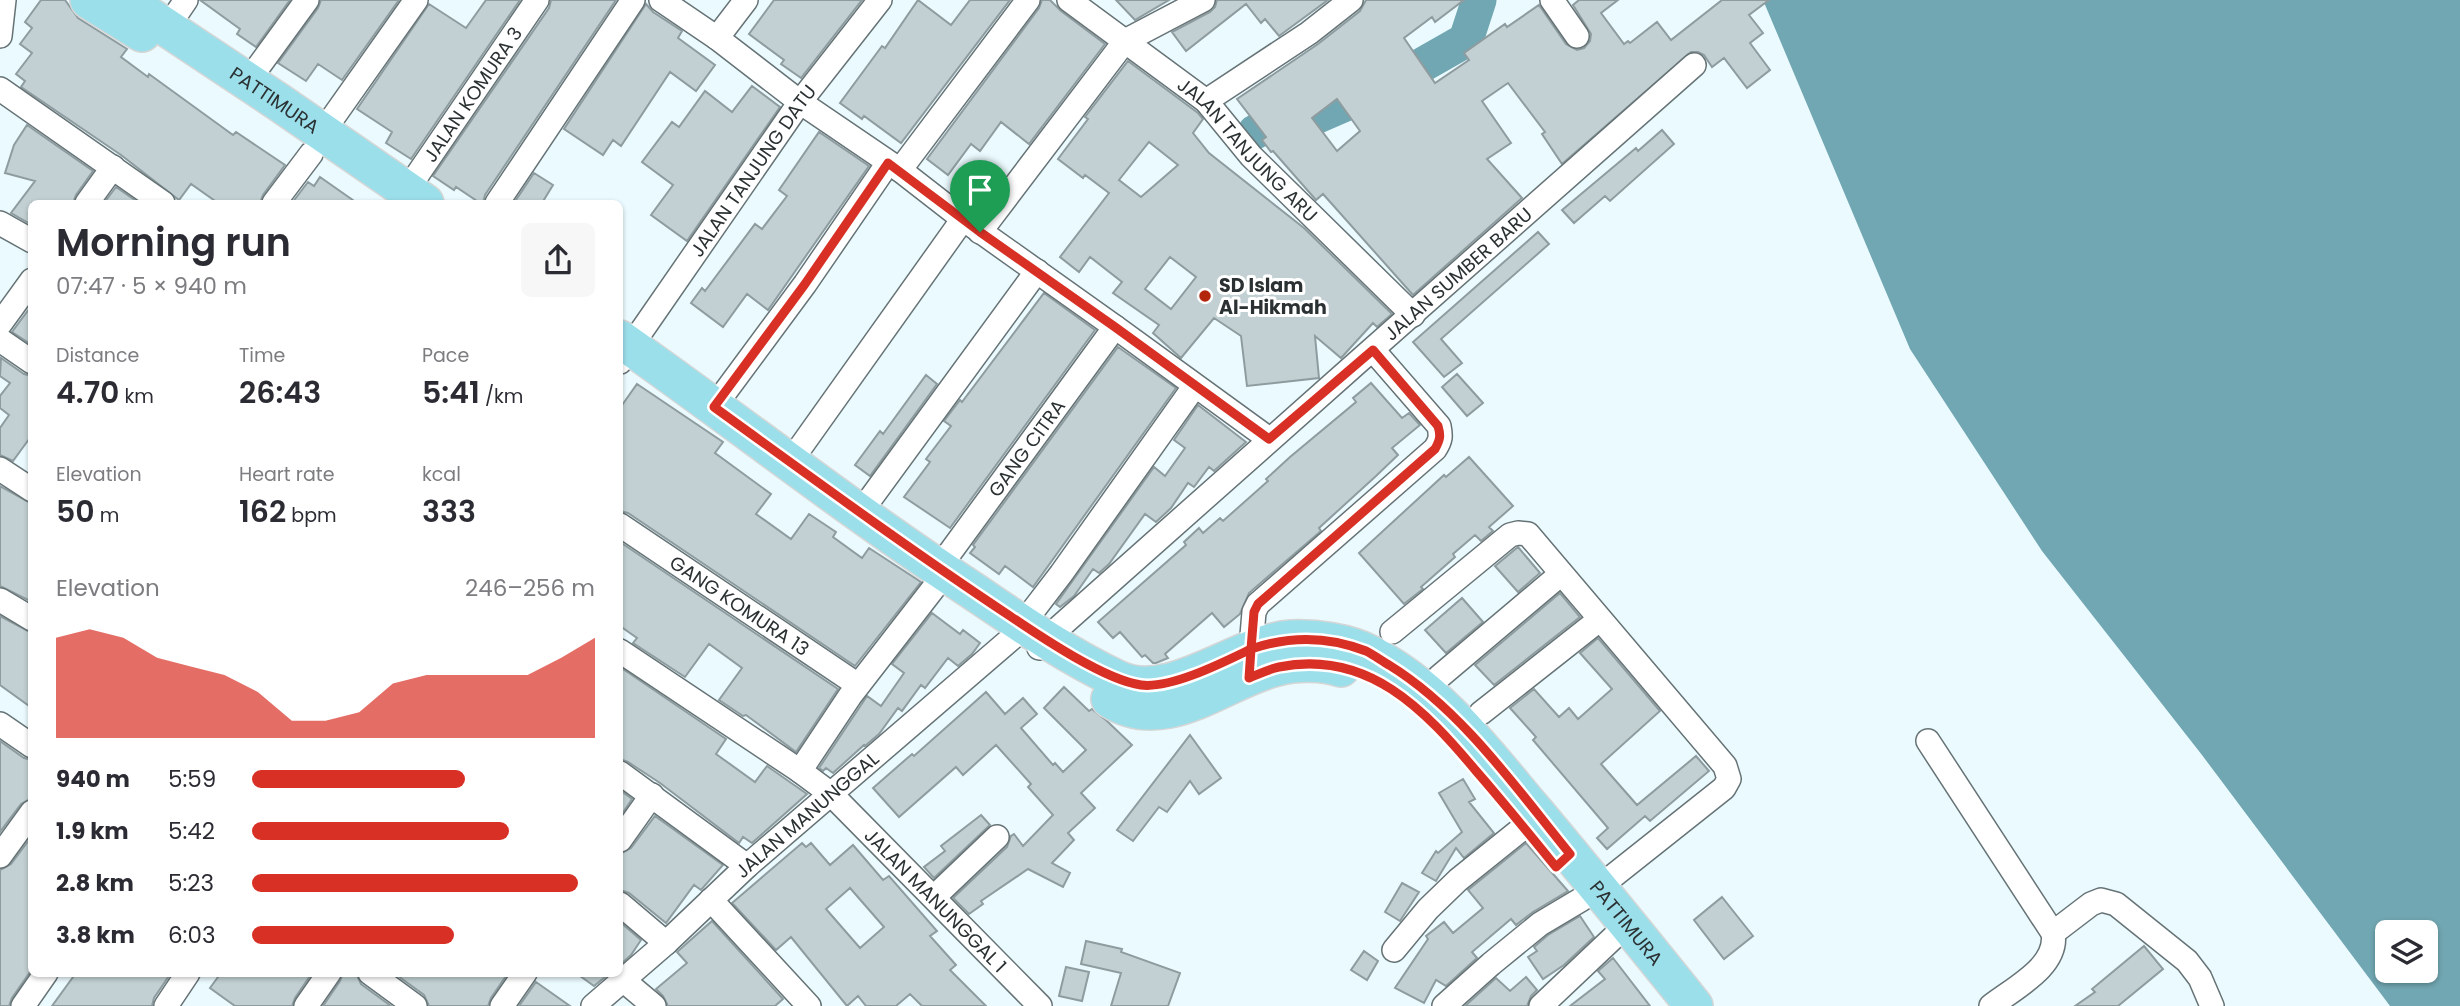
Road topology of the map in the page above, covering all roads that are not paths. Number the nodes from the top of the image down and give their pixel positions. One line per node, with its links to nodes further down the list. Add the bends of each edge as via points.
1 (4, 0): 17 (street)
2 (89, 0): 26 (main road, PATTIMURA)
3 (125, 0): 16 (main road, PATTIMURA)
4 (307, 0): 22 (street)
5 (416, 0): 26 (street)
6 (537, 0): 29 (street, JALAN KOMURA 3)
7 (633, 0): 33 (street)
8 (661, 0): 19 (street)
9 (746, 0): 19 (street)
10 (880, 0): 24 (street, JALAN TANJUNG DATU)
11 (1028, 0): 27 (street)
12 (1069, 0): 20 (street, JALAN TANJUNG ARU)
13 (1203, 0): 20 (street)
14 (1351, 0): 25 (street)
15 (1552, 0): 18 (street)
16 (177, 14): 22 (main road, PATTIMURA)
17 (0, 36)
18 (1577, 36)
19 (718, 38): 24 (street)
20 (1125, 41): 25 (street, JALAN TANJUNG ARU); 35 (street)
21 (1694, 65): 39 (street, JALAN SUMBER BARU)
22 (248, 81): 26 (main road, PATTIMURA)
23 (0, 89): 28 (street)
24 (800, 102): 27 (street); 44 (street, JALAN TANJUNG DATU)
25 (1206, 102): 39 (street, JALAN TANJUNG ARU, via 1251,156)
26 (316, 144): 29 (main road, PATTIMURA); 32 (street)
27 (894, 166): 35 (street); 49 (street)
28 (113, 167): 30 (street); 31 (street)
29 (405, 199)
30 (88, 200)
31 (159, 200)
32 (276, 200)
33 (499, 200)
34 (0, 223): 36 (street)
35 (971, 226): 37 (street); 51 (street)
36 (28, 239)
37 (1037, 271): 41 (street); 54 (street)
38 (28, 285): 40 (street)
39 (1413, 316): 43 (street, JALAN SUMBER BARU)
40 (0, 324)
41 (1115, 327): 48 (street); 57 (street, GANG CITRA)
42 (0, 340): 47 (street)
43 (1373, 350): 50 (street, JALAN SUMBER BARU); 64 (street, via 1438,426 1439,442 1258,604)
44 (623, 353)
45 (623, 355): 49 (main road, PATTIMURA)
46 (623, 355): 57 (main road, PATTIMURA)
47 (28, 359)
48 (1194, 387): 50 (street); 62 (street, via 1061,574)
49 (714, 407): 51 (main road, PATTIMURA)
50 (1269, 439): 62 (street, JALAN SUMBER BARU)
51 (790, 462): 54 (main road, PATTIMURA)
52 (0, 469): 53 (street)
53 (28, 488)
54 (860, 513): 57 (main road, PATTIMURA)
55 (623, 527): 66 (street, GANG KOMURA 13)
56 (1561, 574): 60 (street); 61 (street, via 1531,536 1515,533); 65 (street)
57 (937, 577): 62 (main road, PATTIMURA); 66 (street, GANG CITRA)
58 (0, 600): 59 (street)
59 (28, 617)
60 (1599, 620): 67 (street); 82 (street, via 1725,766 1729,779 1724,788)
61 (1392, 632)
62 (1029, 638): 64 (main road, PATTIMURA, via 1121,681 1144,685); 73 (street, JALAN MANUNGGAL)
63 (623, 653): 71 (street, JALAN MANUNGGAL 1)
64 (1250, 663): 76 (main road, PATTIMURA, via 1332,665 1390,688 1417,706 1450,740); 80 (main road, PATTIMURA, via 1290,639 1325,640 1367,652 1408,677 1463,726)
65 (1439, 677)
66 (858, 685): 71 (street, GANG CITRA)
67 (1480, 713)
68 (0, 724): 70 (street)
69 (1928, 741): 86 (street)
70 (28, 743)
71 (800, 771): 73 (street, JALAN MANUNGGAL 1)
72 (623, 775): 74 (street)
73 (831, 794): 81 (street, JALAN MANUNGGAL); 83 (street, JALAN MANUNGGAL 1)
74 (652, 795): 77 (street); 81 (street)
75 (28, 818): 79 (street)
76 (1524, 827): 80 (main road, PATTIMURA); 89 (street, via 1458,880)
77 (623, 836)
78 (997, 836): 83 (street)
79 (0, 856)
80 (1563, 860): 82 (main road, PATTIMURA)
81 (747, 866): 84 (street, JALAN MANUNGGAL)
82 (1590, 894): 87 (main road, PATTIMURA); 105 (street, via 1540,924); 108 (main road, PATTIMURA)
83 (934, 897): 104 (street, JALAN MANUNGGAL 1)
84 (711, 900): 88 (street, JALAN MANUNGGAL); 103 (street)
85 (623, 907): 88 (street)
86 (2053, 933): 109 (street, via 2053,949 2045,964); 110 (street, via 2091,904 2101,900 2116,904 2187,961)
87 (1614, 937): 106 (street); 107 (main road, PATTIMURA)
88 (666, 943): 95 (street, JALAN MANUNGGAL)
89 (1394, 950)
90 (43, 977): 96 (street)
91 (185, 977): 97 (street)
92 (326, 977): 98 (street)
93 (375, 977): 99 (street)
94 (522, 977): 100 (street)
95 (623, 980): 101 (street, JALAN MANUNGGAL); 102 (street)
96 (23, 1006)
97 (166, 1006)
98 (306, 1006)
99 (415, 1006)
100 (502, 1006)
101 (593, 1006)
102 (654, 1006)
103 (809, 1006)
104 (1040, 1006)
105 (1444, 1006)
106 (1541, 1006)
107 (1669, 1006)
108 (1694, 1006)
109 (1991, 1006)
110 (2212, 1006)

